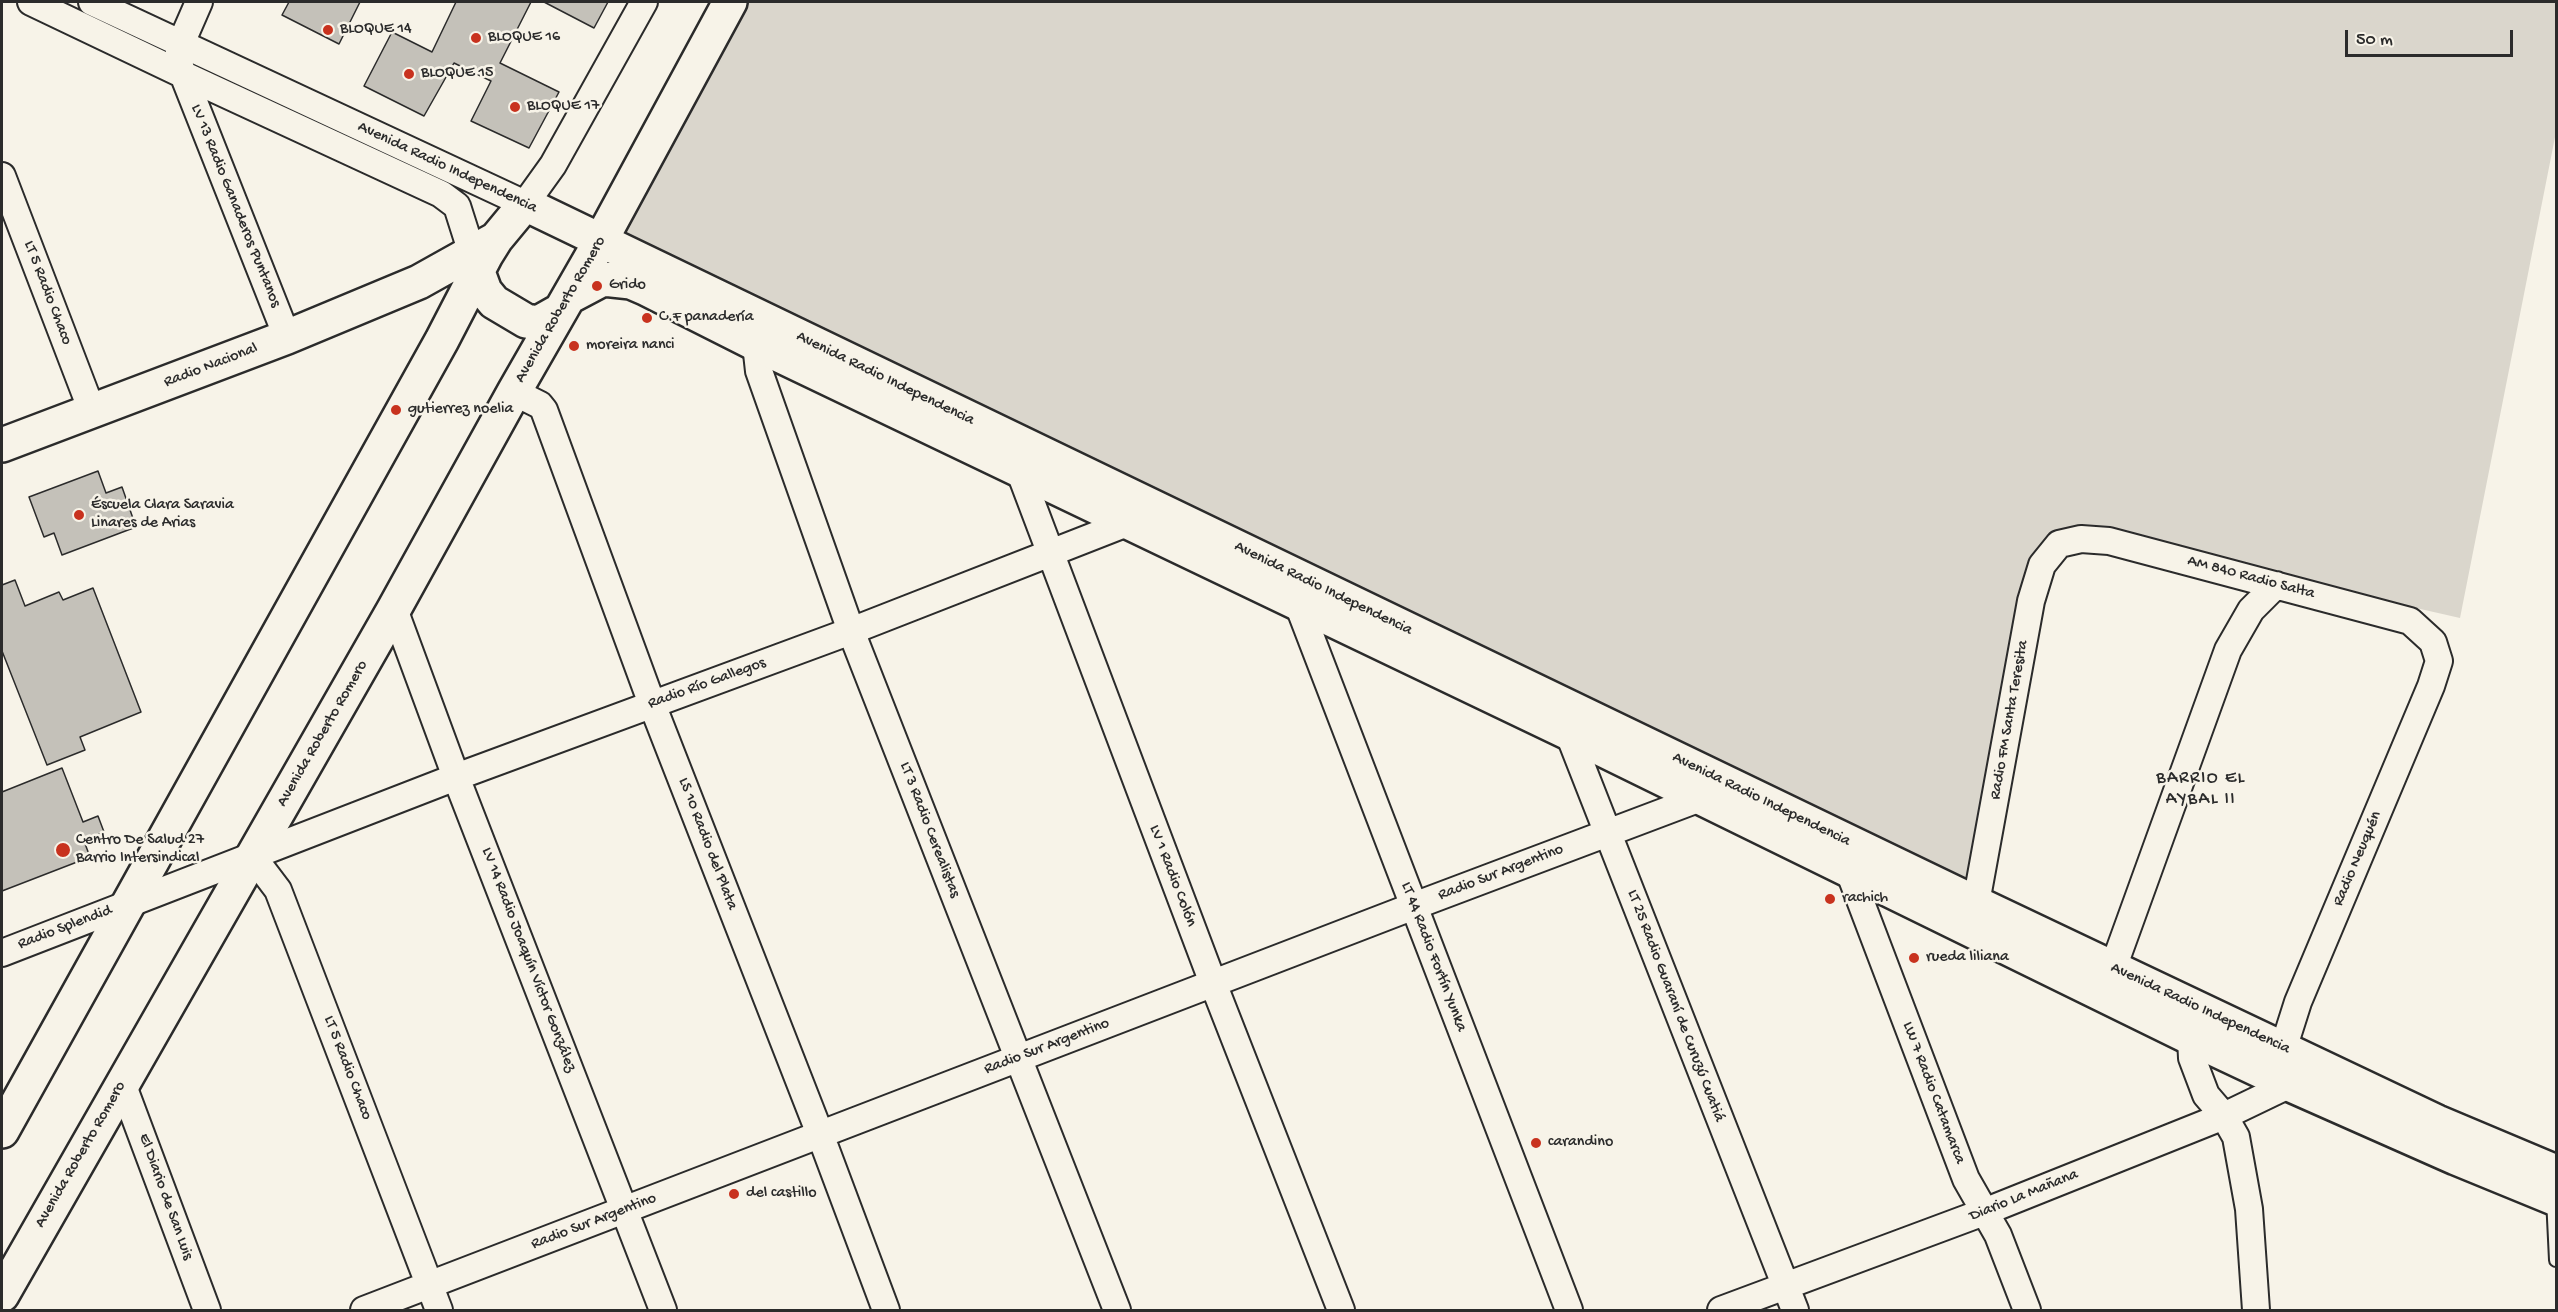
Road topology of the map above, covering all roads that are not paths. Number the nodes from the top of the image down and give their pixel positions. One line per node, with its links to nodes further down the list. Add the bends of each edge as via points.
1 (31, 2): 7 (street, Avenida Radio Independencia)
2 (92, 2): 6 (street, Avenida Radio Independencia)
3 (199, 2): 6 (street)
4 (644, 2): 10 (street, via 553,165)
5 (730, 2): 8 (main road, Avenida Roberto Romero)
6 (181, 44): 7 (street, LV 13 Radio Ganaderos Puntanos, via 179,64); 10 (street, Avenida Radio Independencia)
7 (184, 75): 13 (street, Avenida Radio Independencia, via 453,201); 15 (street, LV 13 Radio Ganaderos Puntanos)
8 (640, 169): 11 (main road, Avenida Roberto Romero, via 600,216 578,224); 12 (main road, Avenida Roberto Romero)
9 (2, 176): 18 (street, LT 5 Radio Chaco)
10 (525, 204): 11 (main road, Avenida Radio Independencia); 13 (main road)
11 (561, 223): 12 (main road, Avenida Radio Independencia)
12 (600, 242): 14 (main road, Avenida Roberto Romero); 19 (main road, Avenida Radio Independencia)
13 (481, 271): 14 (main road, Avenida Radio Independencia, via 526,321 547,320); 15 (main road, Radio Nacional, via 419,282); 41 (main road)
14 (565, 304): 16 (main road, Avenida Radio Independencia, via 603,279 631,282); 17 (main road, Avenida Roberto Romero)
15 (287, 337): 18 (main road, Radio Nacional)
16 (756, 344): 21 (main road, Avenida Radio Independencia); 29 (street, LT 3 Radio Cerealistas, via 759,371)
17 (514, 392): 28 (main road, Avenida Roberto Romero); 32 (street, LS 10 Radio del Plata, via 544,410)
18 (92, 411): 20 (main road, Radio Nacional)
19 (1008, 439): 21 (street, LV 1 Radio Colón); 22 (main road, Avenida Radio Independencia)
20 (2, 445)
21 (1018, 469): 23 (main road, Avenida Radio Independencia); 25 (street, LV 1 Radio Colón)
22 (1160, 510): 23 (street, Radio Río Gallegos); 31 (main road, Avenida Radio Independencia)
23 (1127, 523): 25 (street, Radio Río Gallegos); 27 (main road, Avenida Radio Independencia)
24 (2059, 544): 26 (street, AM 840 Radio Salta, via 2081,539 2109,541); 40 (street, Radio FM Santa Teresita, via 2042,565 2031,601)
25 (1049, 554): 29 (street, Radio Río Gallegos); 45 (street, LV 1 Radio Colón)
26 (2276, 585): 30 (street, AM 840 Radio Salta, via 2401,617 2420,628); 44 (street, via 2251,610 2228,650)
27 (1299, 604): 33 (main road, Avenida Radio Independencia); 42 (street, LT 44 Radio Fortín Yunka)
28 (394, 609): 34 (street, LV 14 Radio Joaquín Víctor González); 38 (main road, Avenida Roberto Romero)
29 (851, 631): 32 (street, Radio Río Gallegos); 47 (street, LT 3 Radio Cerealistas)
30 (2433, 642): 48 (street, Radio Neuquén, via 2439,661 2431,686 2331,922)
31 (1555, 701): 33 (street, LT 25 Radio Guaraní de Curuzú Cuatiá); 35 (main road, Avenida Radio Independencia)
32 (652, 704): 34 (street, Radio Río Gallegos); 52 (street, LS 10 Radio del Plata)
33 (1569, 733): 36 (main road, Avenida Radio Independencia); 37 (street, LT 25 Radio Guaraní de Curuzú Cuatiá)
34 (456, 777): 38 (street, Radio Río Gallegos); 54 (street, LV 14 Radio Joaquín Víctor González)
35 (1731, 786): 36 (street, Radio Sur Argentino); 40 (main road, Avenida Radio Independencia)
36 (1701, 798): 37 (street, Radio Sur Argentino); 39 (main road, Avenida Radio Independencia)
37 (1607, 832): 42 (street, Radio Sur Argentino); 58 (street, LT 25 Radio Guaraní de Curuzú Cuatiá)
38 (254, 857): 41 (street, Radio Splendid); 49 (main road, Avenida Roberto Romero); 57 (street, LT 5 Radio Chaco, via 278,890)
39 (1849, 872): 46 (main road, Avenida Radio Independencia); 55 (street, LW 7 Radio Catamarca, via 1966,1179)
40 (1976, 903): 44 (main road, Avenida Radio Independencia)
41 (128, 904): 43 (street, Radio Splendid); 51 (main road)
42 (1414, 906): 45 (street, Radio Sur Argentino); 67 (street, LT 44 Radio Fortín Yunka)
43 (2, 952)
44 (2113, 968): 48 (main road, Avenida Radio Independencia)
45 (1213, 983): 47 (street, Radio Sur Argentino); 66 (street, LV 1 Radio Colón)
46 (2192, 1038): 48 (main road, Avenida Radio Independencia); 50 (street, via 2192,1058 2206,1095)
47 (1018, 1058): 52 (street, Radio Sur Argentino); 65 (street, LT 3 Radio Cerealistas)
48 (2283, 1070): 50 (street, Diario La Mañana); 53 (main road, Avenida Radio Independencia, via 2456,1158); 53 (main road, Avenida Radio Independencia, via 2321,1066 2446,1126)
49 (122, 1083): 59 (main road, Avenida Roberto Romero); 60 (street, El Diario de San Luis)
50 (2224, 1116): 55 (street, Diario La Mañana); 71 (street, via 2236,1137 2249,1209)
51 (2, 1131)
52 (820, 1134): 54 (street, Radio Sur Argentino); 64 (street, LS 10 Radio del Plata)
53 (2555, 1189): 56 (lane)
54 (626, 1210): 57 (street, Radio Sur Argentino); 63 (street, LV 14 Radio Joaquín Víctor González)
55 (1984, 1212): 58 (street, Diario La Mañana); 70 (street, LW 7 Radio Catamarca, via 1998,1235)
56 (2556, 1260)
57 (429, 1286): 61 (street, Radio Sur Argentino); 62 (street, LT 5 Radio Chaco)
58 (1786, 1286): 68 (street, Diario La Mañana); 69 (street, LT 25 Radio Guaraní de Curuzú Cuatiá)
59 (2, 1295)
60 (207, 1311)
61 (364, 1311)
62 (439, 1311)
63 (663, 1311)
64 (886, 1311)
65 (1117, 1311)
66 (1341, 1311)
67 (1569, 1311)
68 (1721, 1311)
69 (1795, 1311)
70 (2027, 1311)
71 (2256, 1311)

